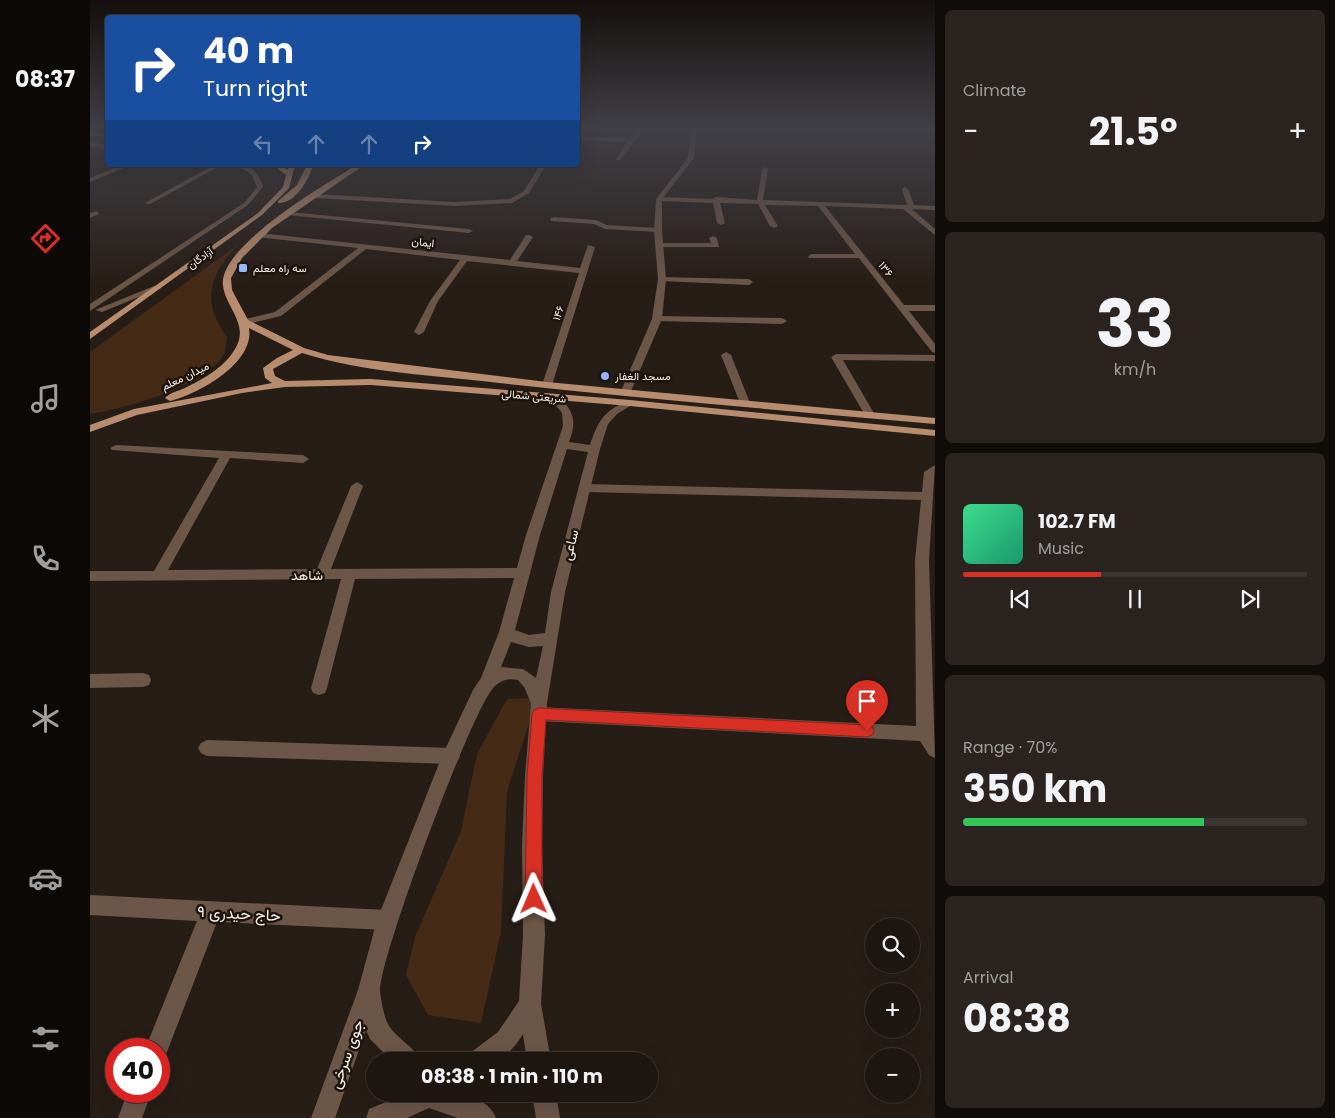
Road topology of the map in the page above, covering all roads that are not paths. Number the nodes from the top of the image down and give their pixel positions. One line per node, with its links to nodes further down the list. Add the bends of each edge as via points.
1 (189, 181): 14 (street)
2 (258, 181): 40 (street, via 260,187 246,204)
3 (288, 181): 18 (main road, آزادگان, via 286,188)
4 (303, 181): 18 (main road, via 298,189)
5 (336, 181): 10 (main road)
6 (533, 181): 10 (street, via 527,192 512,201 454,204)
7 (673, 181): 11 (street)
8 (763, 181): 13 (street)
9 (905, 189): 16 (street)
10 (314, 196): 19 (main road)
11 (659, 199): 12 (street); 23 (street)
12 (716, 199): 13 (street); 21 (street)
13 (760, 201): 15 (street); 22 (street)
14 (148, 203)
15 (819, 203): 16 (street); 33 (street, ۱۳۶)
16 (907, 206): 17 (street); 25 (street)
17 (935, 208)
18 (260, 214): 39 (main road, آزادگان)
19 (289, 214): 24 (street); 26 (main road)
20 (554, 219): 23 (street, via 596,222 605,227)
21 (721, 223)
22 (774, 226)
23 (658, 230): 29 (street)
24 (468, 231)
25 (935, 233)
26 (259, 235): 30 (street, ایمان); 46 (main road, via 239,255 228,274 227,288)
27 (529, 237): 35 (street)
28 (713, 238): 29 (street, via 716,246)
29 (659, 244): 37 (street)
30 (364, 247): 34 (street, ایمان); 46 (street, via 278,314)
31 (591, 247): 36 (street, ۱۴۶)
32 (812, 256): 33 (street)
33 (861, 256): 41 (street, ۱۳۶)
34 (465, 258): 35 (street, ایمان); 47 (street, via 434,301)
35 (512, 263): 36 (street, ایمان)
36 (583, 271): 54 (street, ۱۴۶)
37 (662, 279): 38 (street); 44 (street)
38 (749, 282)
39 (157, 288): 43 (street); 48 (main road, آزادگان)
40 (90, 308)
41 (902, 308): 42 (street); 50 (street, ۱۳۶)
42 (935, 308)
43 (90, 314)
44 (657, 319): 45 (street); 55 (street)
45 (782, 321)
46 (244, 322): 49 (main road, شریعتی شمالی); 58 (main road, میدان معلم, via 240,350 215,377)
47 (420, 332)
48 (90, 336)
49 (302, 350): 53 (main road, via 268,368 270,378); 54 (main road, شریعتی شمالی, via 327,358 381,366)
50 (935, 350)
51 (726, 354): 57 (street)
52 (935, 358): 59 (street, via 836,356)
53 (285, 384): 56 (main road, شریعتی شمالی, via 371,382); 58 (main road, شریعتی شمالی)
54 (547, 385): 55 (main road, شریعتی شمالی)
55 (628, 397): 56 (main road, شریعتی شمالی); 57 (main road, شریعتی شمالی); 63 (main road, شریعتی شمالی); 66 (street, ساعی, via 603,423)
56 (555, 398): 64 (street, via 567,412 569,426)
57 (745, 403): 59 (main road, شریعتی شمالی)
58 (134, 412): 60 (main road, میدان معلم); 62 (main road)
59 (870, 414): 61 (main road, شریعتی شمالی)
60 (90, 421)
61 (935, 421)
62 (90, 429)
63 (935, 433)
64 (563, 445): 66 (street); 73 (street)
65 (116, 448): 67 (street)
66 (594, 449): 71 (street, ساعی)
67 (226, 455): 68 (street); 77 (street)
68 (303, 459)
69 (935, 469): 72 (street, via 930,472)
70 (357, 486): 74 (street)
71 (584, 488): 72 (street); 79 (street, ساعی, via 558,592)
72 (928, 496): 85 (street, via 922,560)
73 (524, 573): 75 (street, شاهد); 78 (street)
74 (322, 574): 75 (street, شاهد); 77 (street, شاهد)
75 (349, 574): 83 (street)
76 (90, 576): 77 (street, شاهد)
77 (158, 576)
78 (507, 632): 79 (street, via 528,642); 82 (street)
79 (552, 637): 84 (street, ساعی)
80 (142, 680): 81 (street)
81 (90, 681)
82 (487, 683): 84 (street, via 506,672 523,675 531,683); 88 (street, جوی سرخی)
83 (319, 688)
84 (539, 708): 85 (street); 93 (street, ساعی, via 534,776 534,935)
85 (925, 734): 87 (street)
86 (207, 748): 88 (street)
87 (935, 750)
88 (450, 756): 91 (street, جوی سرخی)
89 (90, 905): 90 (street, حاج حیدری ۹)
90 (211, 911): 91 (street, حاج حیدری ۹); 94 (street)
91 (387, 920): 92 (street, جوی سرخی)
92 (369, 990): 95 (street, via 378,1031); 101 (street, جوی سرخی)
93 (530, 1004): 96 (street, via 506,1040); 97 (street)
94 (161, 1038)
95 (399, 1052)
96 (490, 1052)
97 (538, 1052)
98 (545, 1102): 104 (street)
99 (136, 1103): 100 (street)
100 (130, 1118)
101 (323, 1118)
102 (378, 1118): 103 (street, via 429,1096 479,1113)
103 (484, 1118)
104 (548, 1118)

